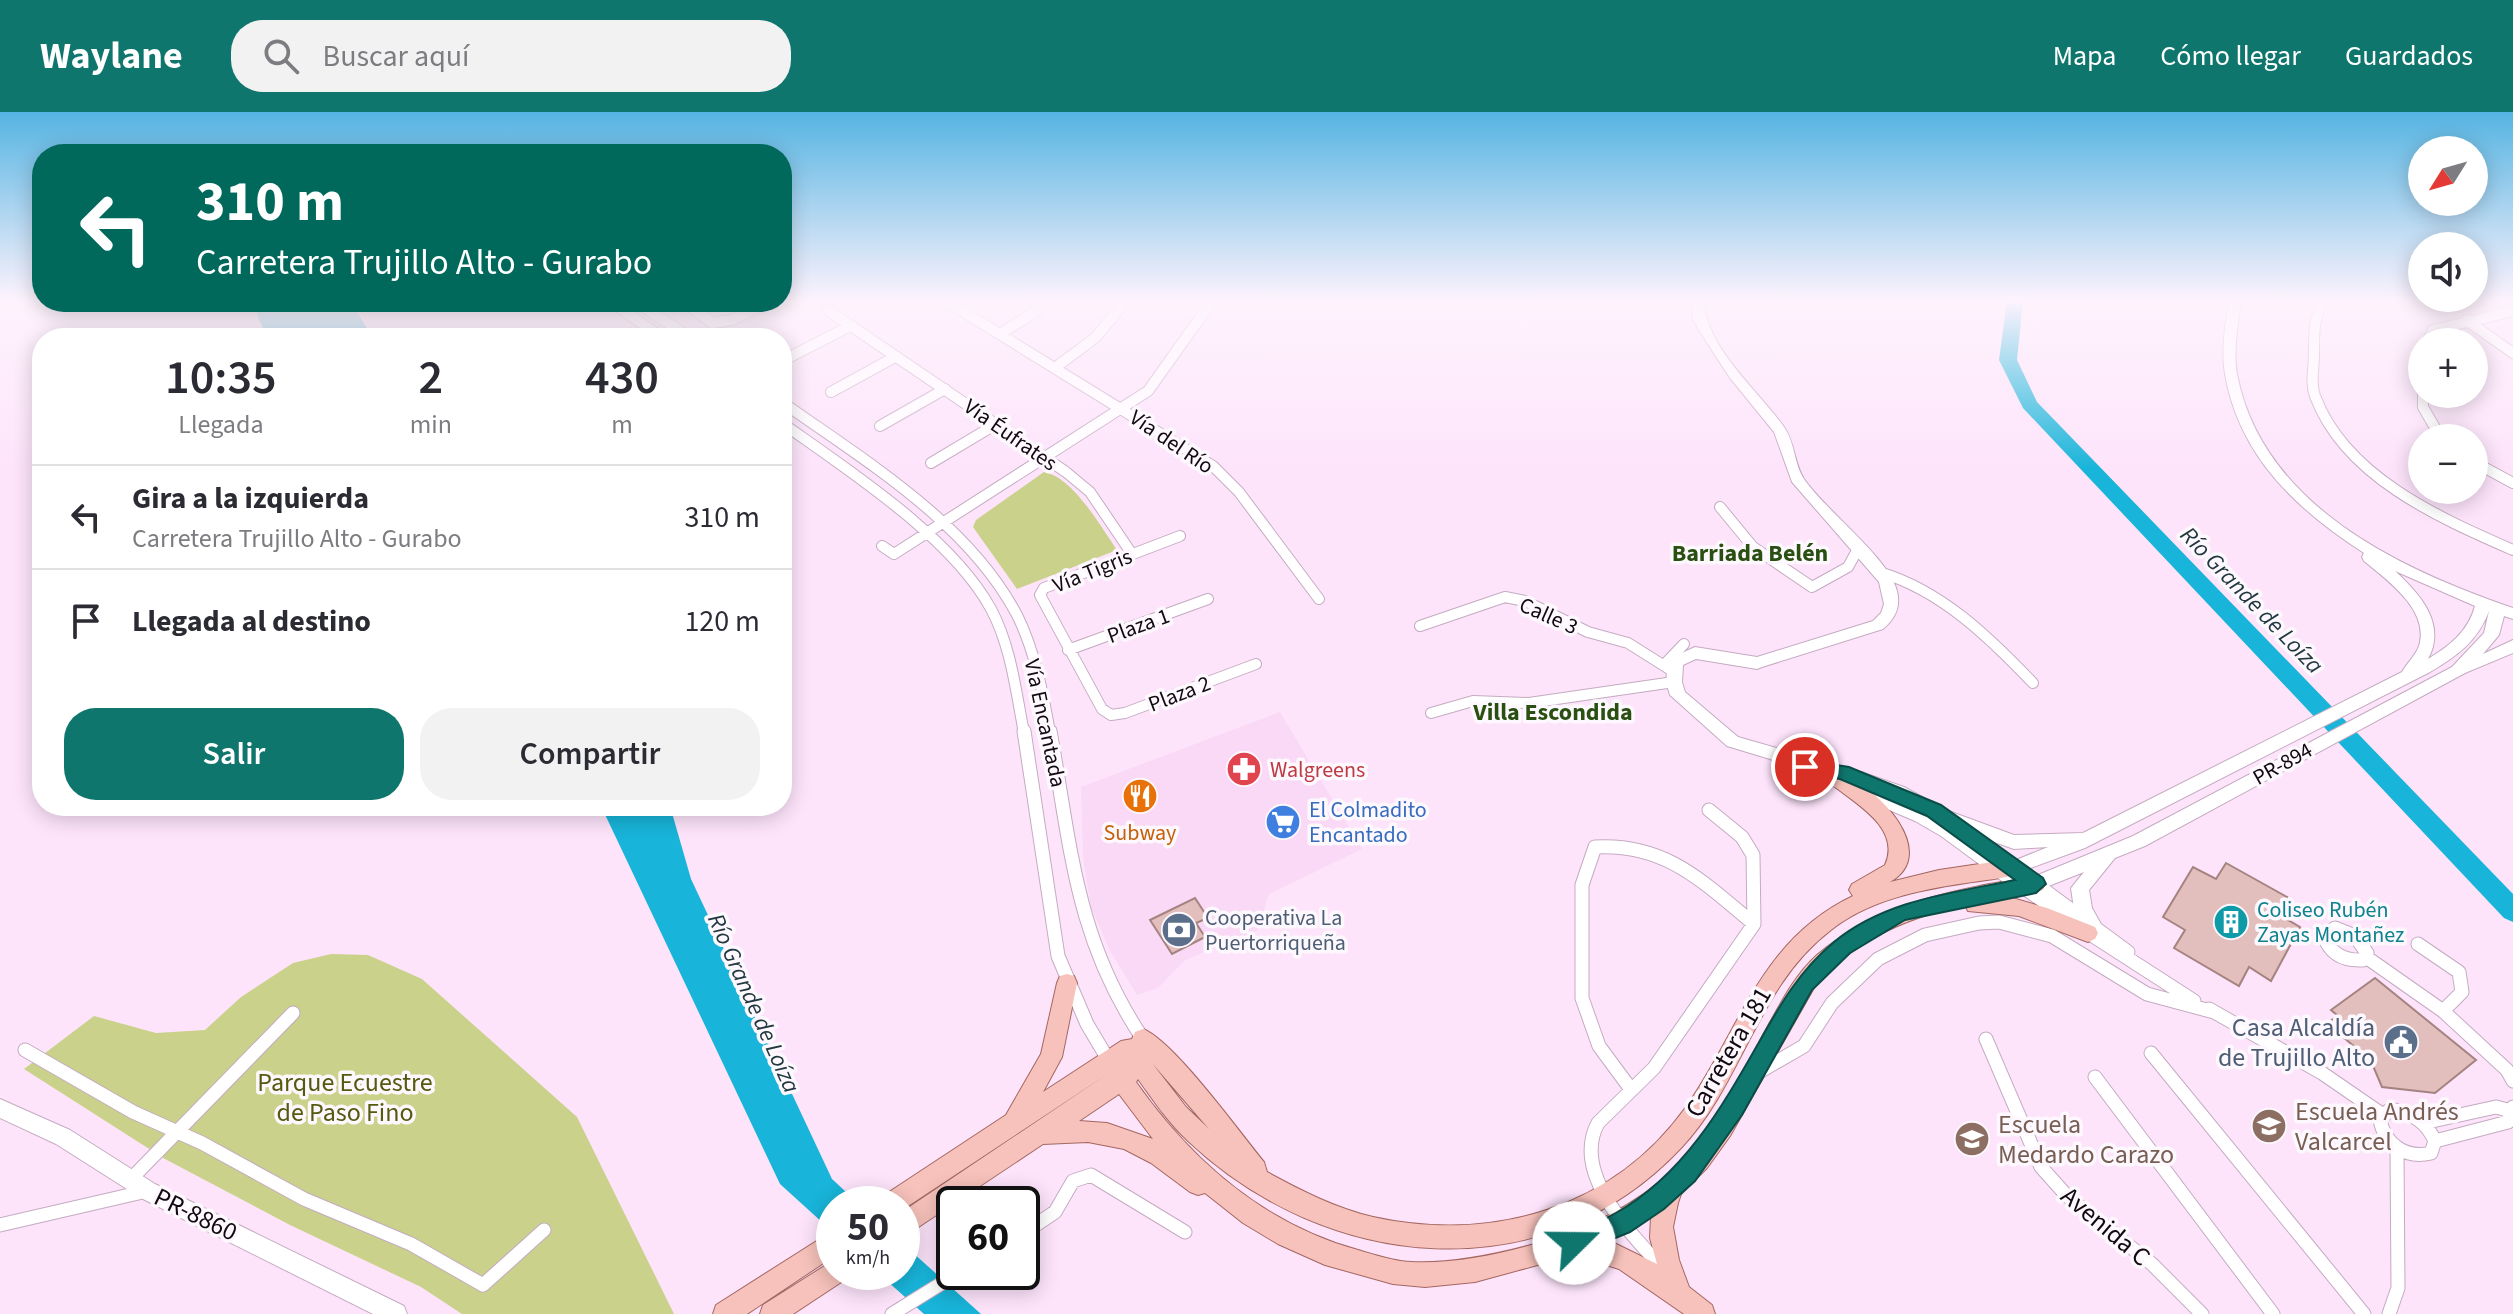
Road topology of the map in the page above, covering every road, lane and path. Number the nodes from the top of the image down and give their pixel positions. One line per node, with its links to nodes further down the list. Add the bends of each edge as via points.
1 (895, 357): 9 (street, Vía Éufrates); 10 (street)
2 (1039, 357): 8 (street, Vía del Río)
3 (1069, 357): 8 (street)
4 (1172, 357): 11 (street, via 1148,391)
5 (1722, 357): 26 (street, via 1780,431 1797,479)
6 (2232, 357): 22 (street, via 2242,419 2255,447 2284,486)
7 (2314, 357): 27 (street, via 2314,392 2332,432 2366,466 2440,516)
8 (1056, 367): 11 (street, Vía del Río)
9 (945, 389): 13 (street, Vía Éufrates); 14 (street)
10 (831, 392)
11 (1124, 408): 16 (street); 32 (street, Vía del Río, via 1213,466 1239,492)
12 (792, 410): 21 (street, Vía Encantada)
13 (998, 423): 16 (street, Vía Éufrates); 17 (street)
14 (880, 426)
15 (792, 431): 23 (street, Vía Encantada)
16 (1045, 456): 21 (street); 28 (street, Vía Éufrates, via 1090,492)
17 (931, 463)
18 (2488, 470): 19 (street)
19 (2513, 483)
20 (1720, 507): 26 (street, via 1753,547 1812,587 1831,581 1853,562)
21 (941, 524): 23 (street); 65 (street, Vía Encantada, via 1010,602 1035,658 1083,917)
22 (2327, 524): 29 (street); 33 (street)
23 (926, 534): 25 (street, via 894,554); 59 (street, Vía Encantada, via 947,551 991,609 1011,664 1034,783 1052,933)
24 (1180, 536): 28 (street, Vía Tigris)
25 (882, 546)
26 (1859, 547): 30 (street)
27 (2513, 550)
28 (1132, 554): 38 (street, Vía Tigris, via 1044,588 1040,600)
29 (2368, 557): 33 (street, via 2434,593); 41 (street, via 2400,585 2424,621 2428,642)
30 (1879, 572): 42 (street, via 1892,598 1890,613 1878,625 1757,663 1695,653 1681,658); 43 (street, via 1909,580 1959,615)
31 (1208, 599): 38 (street, Plaza 1)
32 (1319, 599)
33 (2495, 612): 34 (street); 40 (street, PR-894 / PR-894, via 2486,643); 41 (street, PR-894 / PR-894, via 2448,655)
34 (2513, 625)
35 (1420, 626): 42 (street, Calle 3, via 1505,597 1628,643)
36 (1684, 644): 42 (street)
37 (2513, 646): 40 (street)
38 (1068, 650): 44 (street, Vía Tigris)
39 (1256, 664): 44 (street, Plaza 2, via 1125,713 1111,715)
40 (2458, 671): 51 (street, PR-894 / PR-894)
41 (2410, 672): 50 (street, PR-894 / PR-894)
42 (1670, 673): 45 (street, via 1529,703 1473,701); 46 (street, via 1685,703 1733,742)
43 (2033, 683)
44 (1102, 709)
45 (1431, 713)
46 (1805, 767): 47 (street); 49 (street, via 1843,772)
47 (1842, 782): 52 (street, via 1936,824); 55 (main road, via 1887,820 1896,832 1898,856 1892,871 1827,910)
48 (1709, 810): 54 (street, via 1742,837 1753,855)
49 (1946, 817): 50 (street, via 2014,842); 52 (street)
50 (2092, 836): 52 (street, PR-894 / PR-894)
51 (2109, 856): 52 (street, PR-894 / PR-894); 56 (street, via 2080,888)
52 (2018, 877): 53 (main road, Carretera 181); 55 (main road, Carretera 181, via 1902,886 1860,901); 56 (street)
53 (1933, 904): 56 (main road, via 1950,909 2005,904); 68 (main road, Carretera 181, via 1887,919 1823,963 1789,1007)
54 (1754, 924): 71 (street, via 1654,1068); 71 (street, via 1673,860 1624,842 1595,847 1582,885 1582,998 1599,1046)
55 (1822, 924): 84 (main road, Carretera 181, via 1766,983 1689,1121 1659,1155)
56 (2091, 930): 61 (street)
57 (2418, 944): 60 (street, via 2459,972 2462,992)
58 (2366, 957): 60 (street)
59 (1067, 983): 67 (street, Vía Encantada); 77 (main road, via 1054,1049)
60 (2443, 1011): 70 (street)
61 (2214, 1012): 68 (street, via 2147,994 2071,945 2026,927 1999,922 1954,927 1899,947 1857,975 1804,1046); 74 (street, via 2322,1073)
62 (293, 1013): 76 (street)
63 (1986, 1039): 102 (street, Avenida C, via 2041,1167)
64 (25, 1050): 76 (street)
65 (1138, 1051): 67 (main road); 84 (main road, Carretera 181, via 1195,1132 1274,1191 1341,1221 1430,1240 1514,1232)
66 (2151, 1053): 104 (street)
67 (1115, 1070): 77 (main road); 78 (main road); 88 (main road, Carretera 181, via 1175,1148)
68 (1753, 1076): 82 (main road, Carretera 181, via 1709,1147)
69 (2095, 1077): 103 (street)
70 (2513, 1081)
71 (1630, 1088): 84 (street, via 1592,1134 1590,1152)
72 (0, 1108): 81 (street, PR-8860 / PR-8860, via 63,1137)
73 (2512, 1109): 75 (street, via 2496,1107); 79 (street, via 2508,1122)
74 (2383, 1115): 75 (street, via 2404,1111); 80 (street, via 2381,1127)
75 (2423, 1123): 79 (street)
76 (175, 1133): 81 (street); 90 (street, via 304,1199 411,1244 483,1285)
77 (1011, 1133): 78 (main road); 83 (main road); 85 (main road)
78 (1037, 1134): 88 (main road, via 1082,1129 1133,1139)
79 (2435, 1141): 80 (street, via 2424,1156)
80 (2397, 1148): 105 (street, via 2398,1288)
81 (139, 1185): 89 (street); 97 (street, PR-8860 / PR-8860)
82 (1673, 1185): 87 (main road, Carretera 181); 95 (main road, via 1660,1227 1663,1255)
83 (920, 1187)
84 (1605, 1197): 87 (street)
85 (920, 1211)
86 (1040, 1222): 91 (street, via 1055,1212 1073,1181 1091,1175)
87 (1622, 1223): 92 (main road, Carretera 181); 95 (street)
88 (1260, 1224): 92 (main road, Carretera 181, via 1310,1249 1408,1274 1511,1263)
89 (0, 1225)
90 (544, 1230)
91 (1185, 1232)
92 (1574, 1243): 101 (main road, via 1634,1262)
93 (816, 1254): 98 (main road)
94 (816, 1284): 99 (main road)
95 (1678, 1285): 101 (street)
96 (936, 1287): 100 (street)
97 (396, 1314)
98 (725, 1314)
99 (772, 1314)
100 (892, 1314)
101 (1703, 1314)
102 (2202, 1314)
103 (2273, 1314)
104 (2364, 1314)
105 (2389, 1314)

